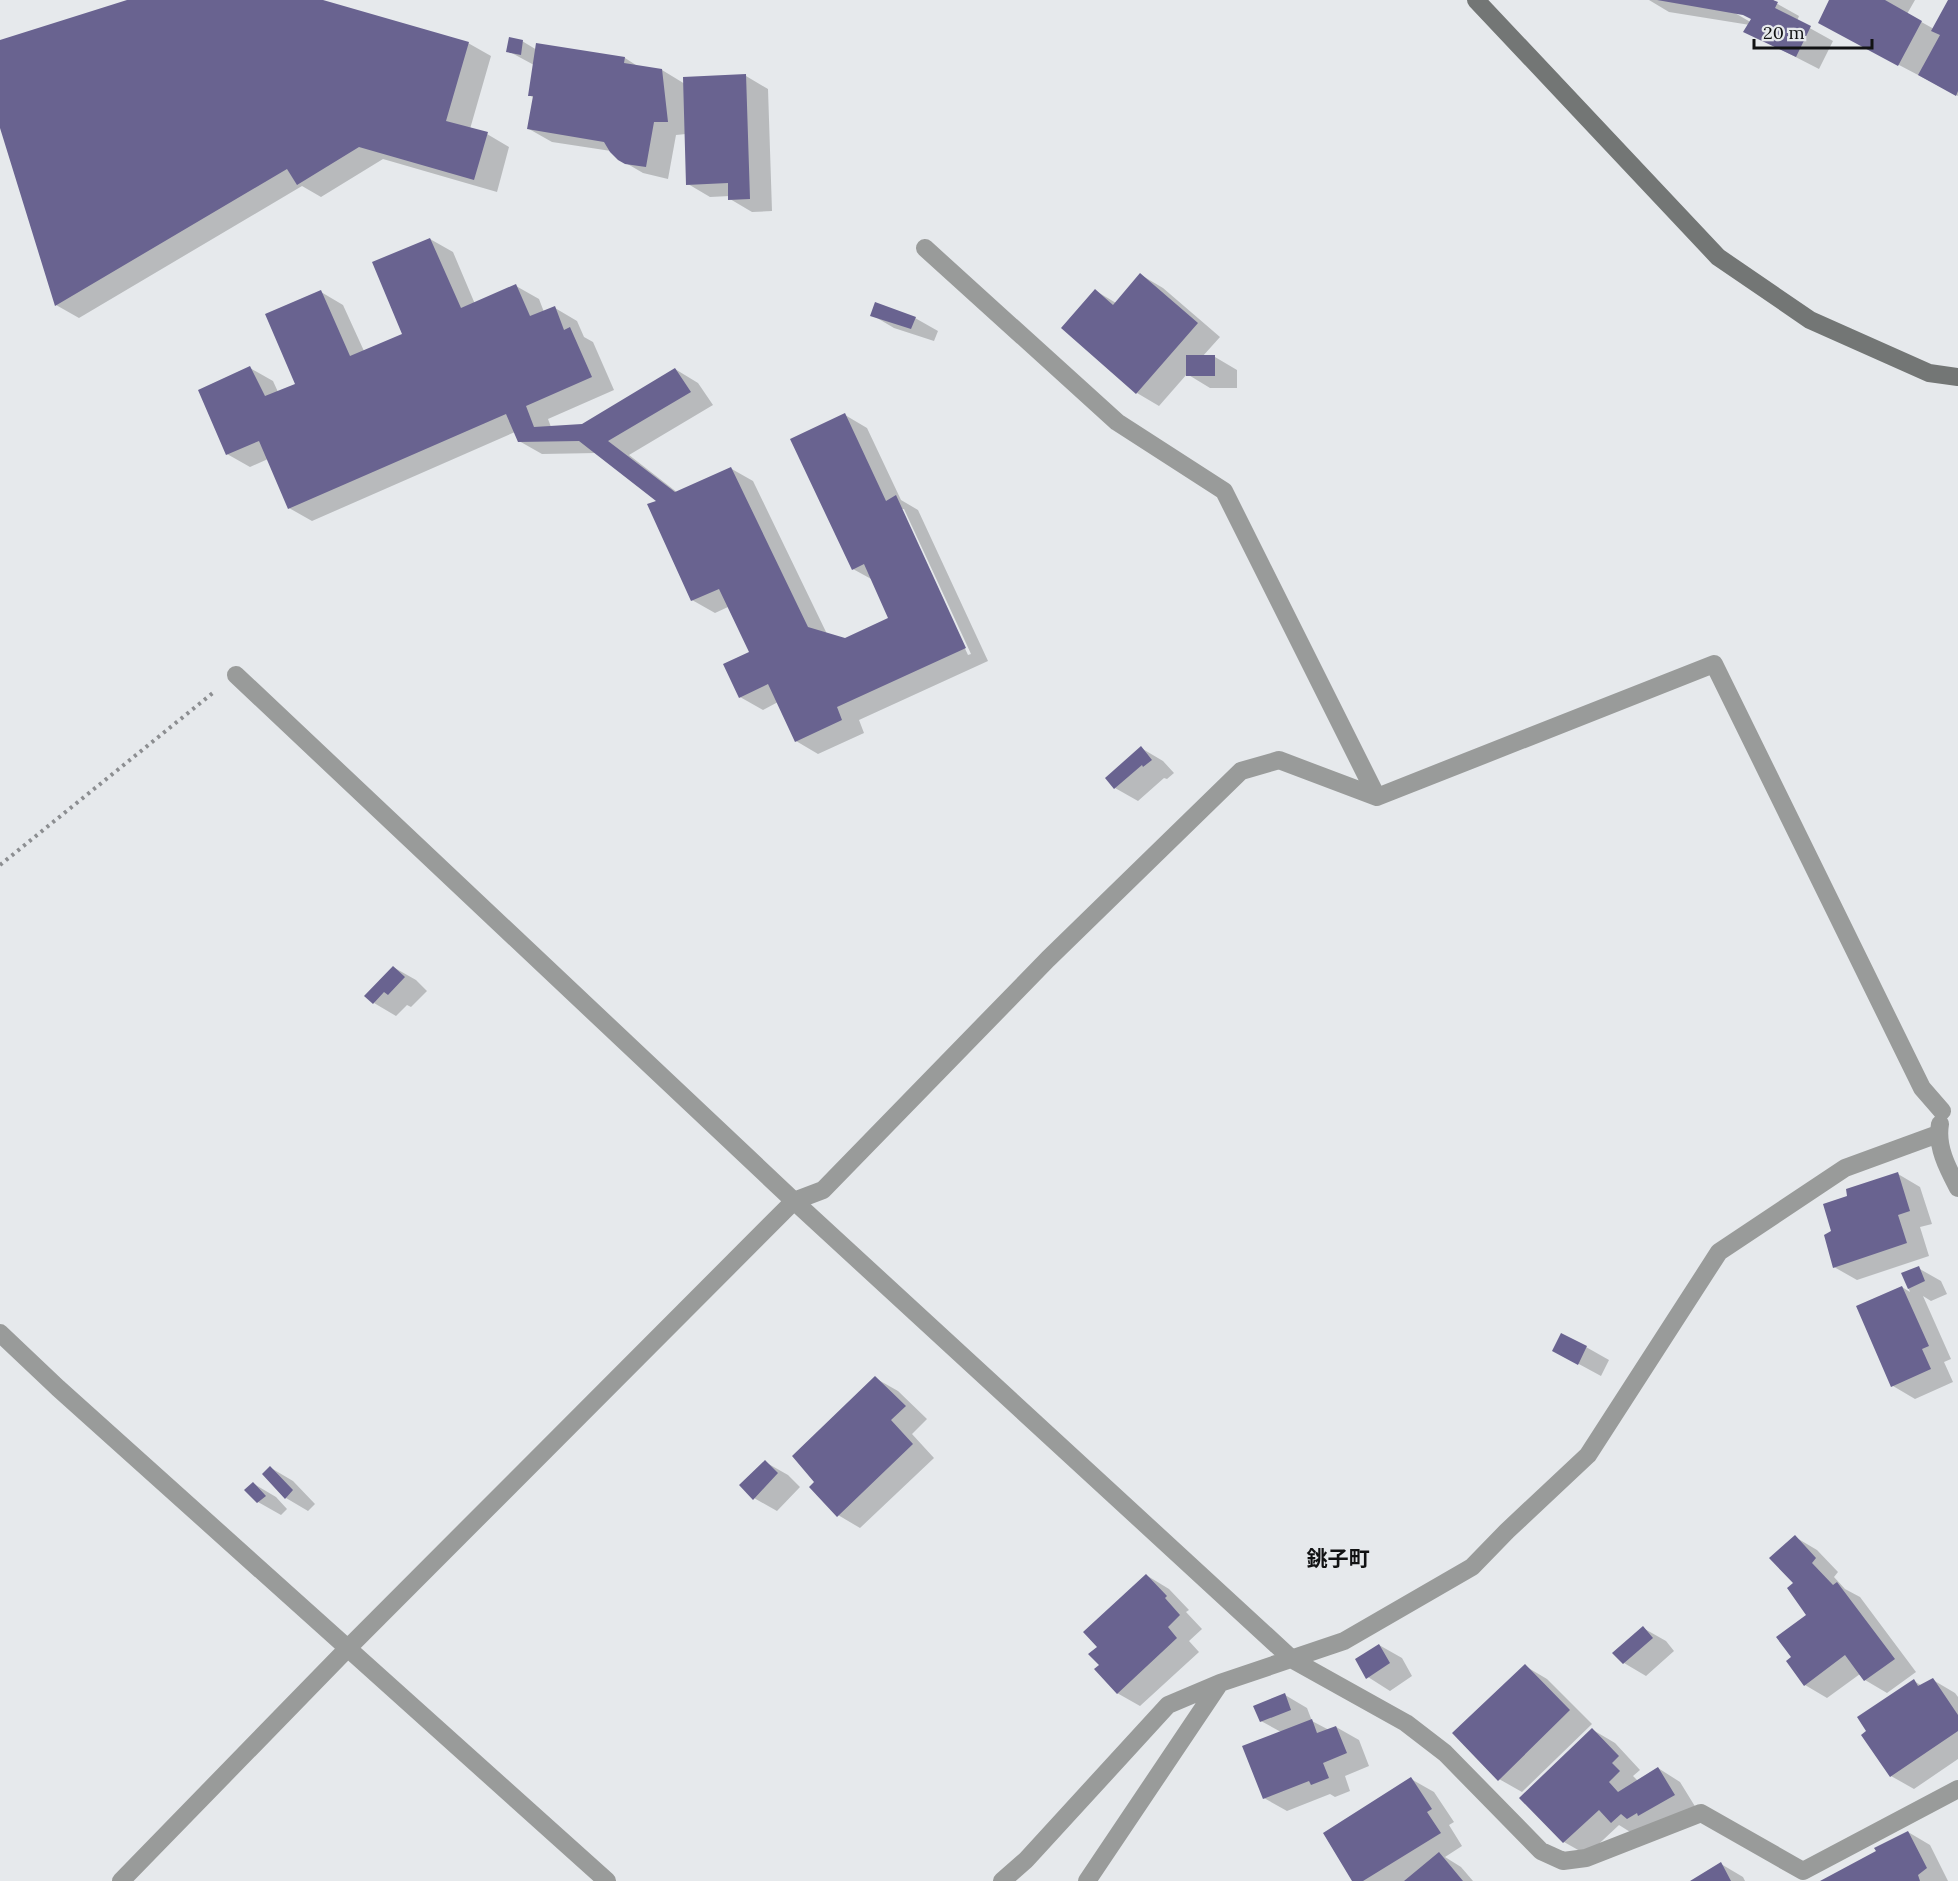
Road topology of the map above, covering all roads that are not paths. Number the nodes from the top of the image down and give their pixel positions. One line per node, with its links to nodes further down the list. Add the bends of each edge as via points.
1 (1476, 0): 3 (street, via 1718,257 1810,320 1929,373)
2 (925, 249): 5 (street, via 1117,422 1224,491)
3 (1958, 377)
4 (236, 675): 9 (street)
5 (1377, 797): 6 (street, via 1714,664 1922,1088); 9 (street, via 1279,760 1241,771 1048,959 823,1190)
6 (1950, 1108): 7 (street)
7 (1938, 1134): 8 (street); 12 (street, via 1845,1168 1719,1252 1588,1455 1472,1567 1344,1641)
8 (1958, 1188)
9 (794, 1201): 11 (street); 12 (street)
10 (0, 1333): 11 (street)
11 (348, 1648): 16 (street); 17 (street)
12 (1293, 1660): 13 (street); 15 (street, via 1406,1723 1445,1753 1541,1851 1563,1861 1586,1858 1701,1813)
13 (1220, 1683): 18 (street, via 1168,1705 1026,1860); 19 (street)
14 (1958, 1789): 15 (street)
15 (1804, 1876)
16 (121, 1881)
17 (607, 1881)
18 (1002, 1881)
19 (1087, 1881)

